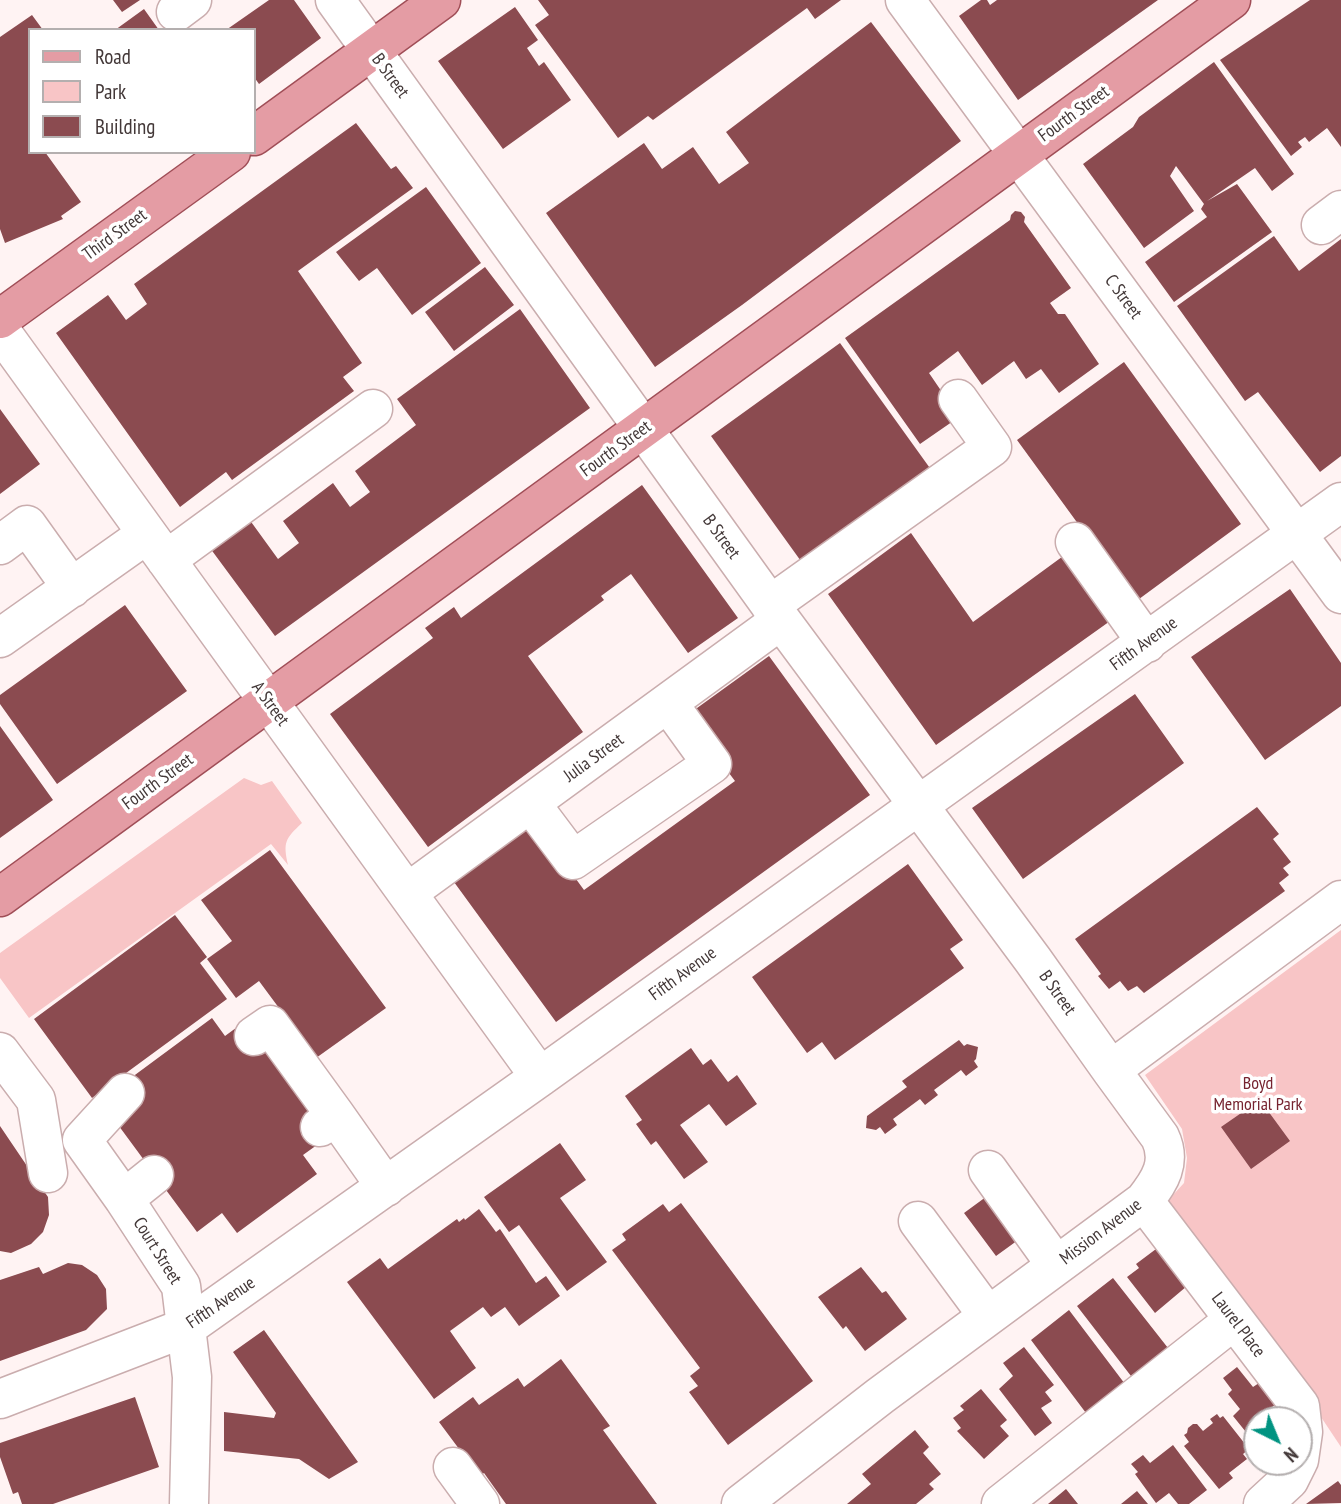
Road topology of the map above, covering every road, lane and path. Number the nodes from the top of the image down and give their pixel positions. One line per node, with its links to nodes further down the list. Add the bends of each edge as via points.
1 (335, 0): 5 (street, B Street)
2 (441, 0): 5 (main road)
3 (905, 0): 8 (street, C Street)
4 (1231, 0): 8 (main road, Fourth Street)
5 (371, 51): 6 (main road); 13 (street, B Street)
6 (256, 135)
7 (228, 154): 9 (main road, Third Street)
8 (1019, 154): 13 (main road, Fourth Street); 15 (street, C Street)
9 (0, 319)
10 (0, 330): 18 (street, A Street)
11 (958, 399): 21 (street, Julia Street, via 992,447)
12 (373, 409): 18 (street)
13 (644, 429): 21 (street, B Street); 24 (main road, Fourth Street)
14 (1341, 502): 15 (street, Fifth Avenue)
15 (1297, 534): 20 (street, C Street); 23 (street, Fifth Avenue)
16 (1075, 542): 23 (street)
17 (0, 545): 19 (street, via 27,525)
18 (156, 547): 19 (street); 24 (street, A Street)
19 (72, 588): 22 (street)
20 (1341, 594)
21 (775, 612): 25 (street, Julia Street); 27 (street, B Street)
22 (0, 638)
23 (1147, 643): 27 (street, Fifth Avenue)
24 (269, 703): 28 (street, A Street); 29 (main road, Fourth Street)
25 (668, 703): 26 (street, Julia Street); 26 (street, via 712,764 573,860)
26 (531, 804): 28 (street, Julia Street)
27 (917, 806): 33 (street, B Street); 34 (street, Fifth Avenue)
28 (407, 893): 34 (street, A Street)
29 (0, 897)
30 (1341, 900): 33 (street)
31 (254, 1037): 39 (street, via 270,1025 328,1121)
32 (0, 1052): 37 (street, via 36,1100)
33 (1111, 1070): 41 (street, Mission Avenue, via 1166,1149 1159,1183)
34 (540, 1077): 39 (street, Fifth Avenue)
35 (123, 1110): 40 (street, Court Street, via 85,1145)
36 (988, 1170): 43 (street)
37 (48, 1173)
38 (155, 1175): 40 (street)
39 (386, 1187): 46 (street, Fifth Avenue)
40 (124, 1199): 46 (street, Court Street, via 181,1286)
41 (1144, 1201): 43 (street, Mission Avenue); 45 (street, Laurel Place)
42 (918, 1221): 44 (street)
43 (1056, 1265): 44 (street, Mission Avenue)
44 (988, 1316): 53 (street, Mission Avenue)
45 (1234, 1320): 48 (street, Laurel Place); 54 (street)
46 (187, 1327): 47 (street, Fifth Avenue); 51 (street, Court Street, via 192,1377)
47 (0, 1399)
48 (1300, 1406)
49 (453, 1466): 52 (street)
50 (1291, 1476): 55 (street, Laurel Place)
51 (189, 1504)
52 (480, 1504)
53 (741, 1504)
54 (1001, 1504)
55 (1263, 1504)

